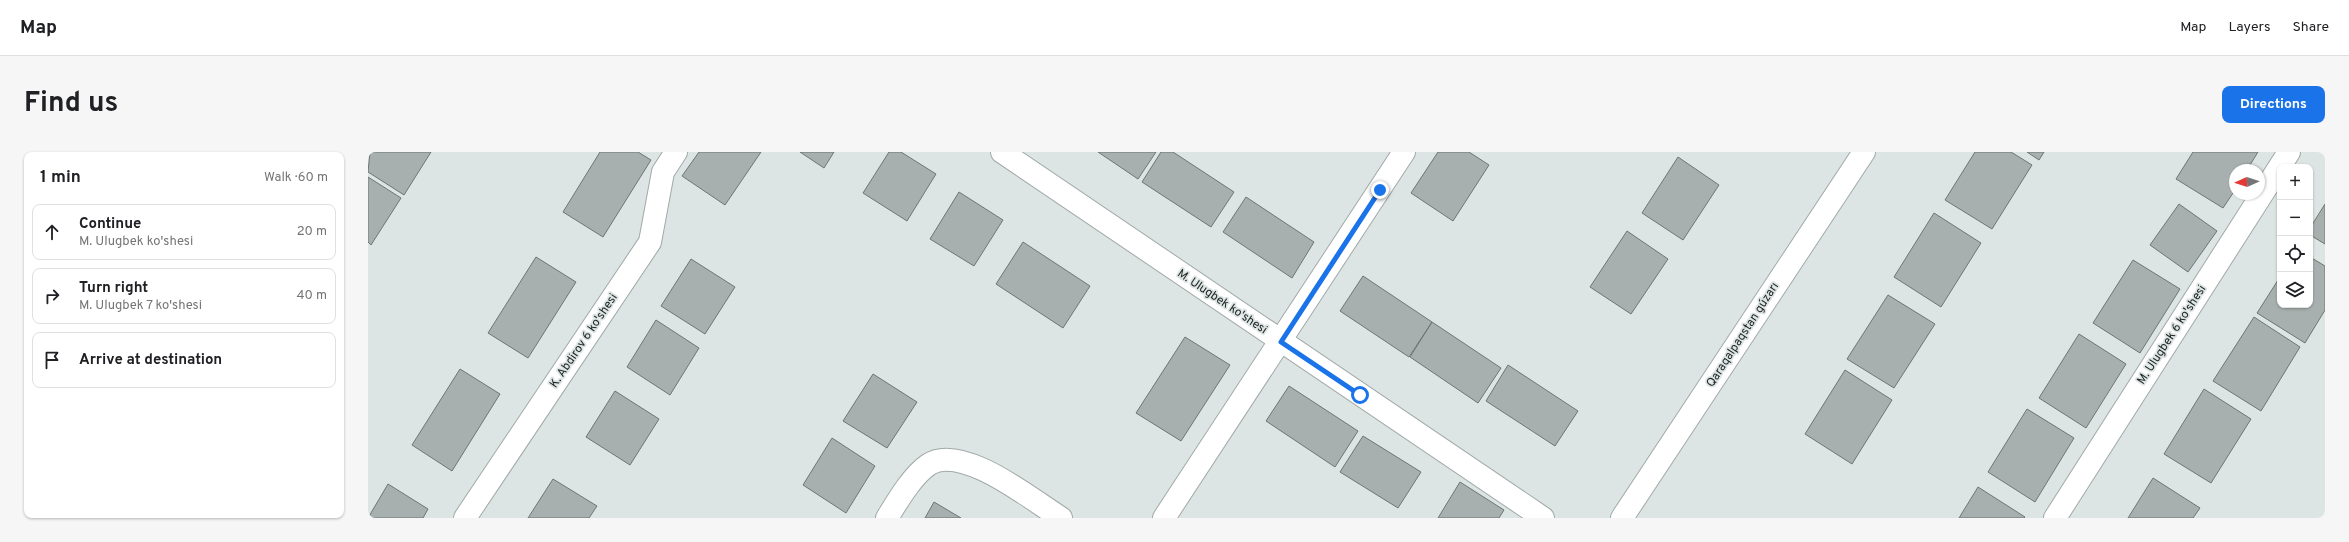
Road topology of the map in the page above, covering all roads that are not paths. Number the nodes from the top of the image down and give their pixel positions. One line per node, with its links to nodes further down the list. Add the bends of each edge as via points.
1 (676, 152): 7 (street, K. Abdirov 6 ko'shesi, via 663,172 650,242)
2 (1404, 152): 6 (street)
3 (1864, 152): 12 (street, Qaraqalpaqstan gúzarı)
4 (2290, 152): 13 (street, M. Ulugbek 6 ko'shesi)
5 (1013, 155): 6 (street, M. Ulugbek ko'shesi)
6 (1281, 342): 10 (street); 11 (street, M. Ulugbek ko'shesi)
7 (465, 518)
8 (887, 518): 9 (street, via 907,488 928,465 945,459 965,461 979,466)
9 (1061, 518)
10 (1164, 518)
11 (1543, 518)
12 (1622, 518)
13 (2055, 518)

